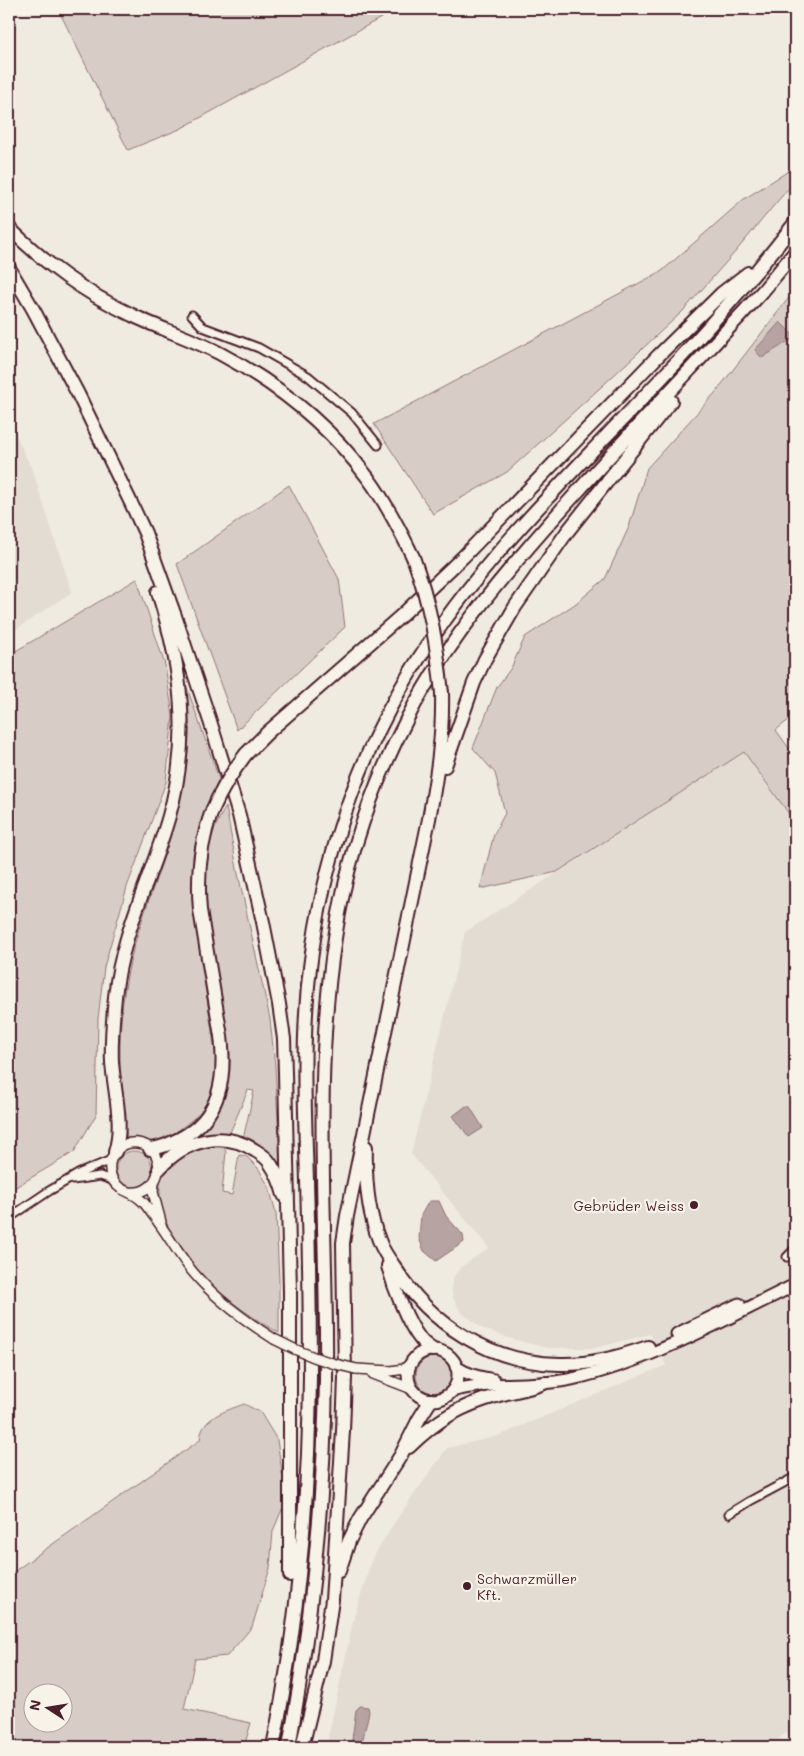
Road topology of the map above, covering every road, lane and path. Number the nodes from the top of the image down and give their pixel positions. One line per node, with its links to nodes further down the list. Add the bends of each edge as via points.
1 (795, 223): 4 (highway)
2 (9, 228): 10 (highway, bridge, via 55,270 78,286 133,316 217,352 265,379 305,409 338,440 369,479 413,557 433,621 438,649 442,728)
3 (795, 252): 7 (highway)
4 (770, 256): 12 (highway, bridge, via 722,293 463,557 268,732 233,771 221,790 206,827 198,889 221,1036 222,1080 213,1106 189,1133); 40 (highway, via 658,382 514,534 454,606 400,689 372,744 350,799 322,892 308,988 304,1094 310,1380 306,1480)
5 (9, 268): 9 (highway, via 78,394)
6 (192, 315): 8 (street, via 203,327 259,348 308,376 352,413)
7 (696, 364): 10 (highway, via 666,409 567,532 514,607 474,684); 42 (highway, via 528,547 444,655 395,744 352,856 335,935 326,1019 323,1120 324,1454 312,1595)
8 (378, 445)
9 (145, 533): 13 (highway, via 155,584 178,666 182,736 169,816 119,966 112,1060 118,1141); 20 (highway, via 230,786 263,922 284,1039)
10 (429, 819): 11 (highway)
11 (368, 1109): 22 (highway, via 368,1204); 39 (highway, via 344,1243 343,1431)
12 (150, 1149): 13 (street, via 132,1143 120,1147); 14 (street, via 158,1159)
13 (113, 1156): 15 (street); 16 (street)
14 (159, 1169): 17 (street); 20 (highway, via 173,1154 209,1139 245,1144 270,1163 281,1183)
15 (112, 1180): 16 (street, via 100,1176); 18 (street)
16 (66, 1182): 19 (street)
17 (154, 1182): 18 (street, via 144,1191); 21 (street, via 153,1192)
18 (129, 1192): 21 (street, via 142,1200)
19 (9, 1218)
20 (289, 1220): 40 (highway, via 290,1574)
21 (162, 1228): 31 (street, bridge, via 192,1271 248,1323 308,1356)
22 (382, 1247): 27 (highway, via 404,1284 430,1311 462,1335 498,1353 533,1362 577,1364 611,1359); 28 (highway, via 392,1280 414,1330 421,1341)
23 (795, 1249): 24 (street)
24 (787, 1257)
25 (795, 1276): 27 (main road)
26 (795, 1285): 32 (main road, via 634,1361)
27 (648, 1347): 30 (main road, via 616,1362 554,1377 496,1380 477,1377)
28 (433, 1350): 29 (main road); 30 (main road, via 450,1357)
29 (414, 1360): 31 (street, via 404,1369); 33 (main road, via 408,1374)
30 (456, 1367): 34 (main road, via 458,1379)
31 (356, 1369): 33 (street)
32 (544, 1384): 34 (main road, via 477,1385); 36 (highway, via 457,1410 435,1423)
33 (412, 1389): 35 (main road)
34 (452, 1391): 35 (main road, via 443,1398)
35 (432, 1400): 36 (highway)
36 (401, 1455): 39 (highway, via 348,1541)
37 (795, 1477): 38 (street)
38 (729, 1514)
39 (332, 1600): 43 (highway, via 323,1661)
40 (294, 1605): 41 (highway)
41 (273, 1747)
42 (289, 1747)
43 (302, 1747)

